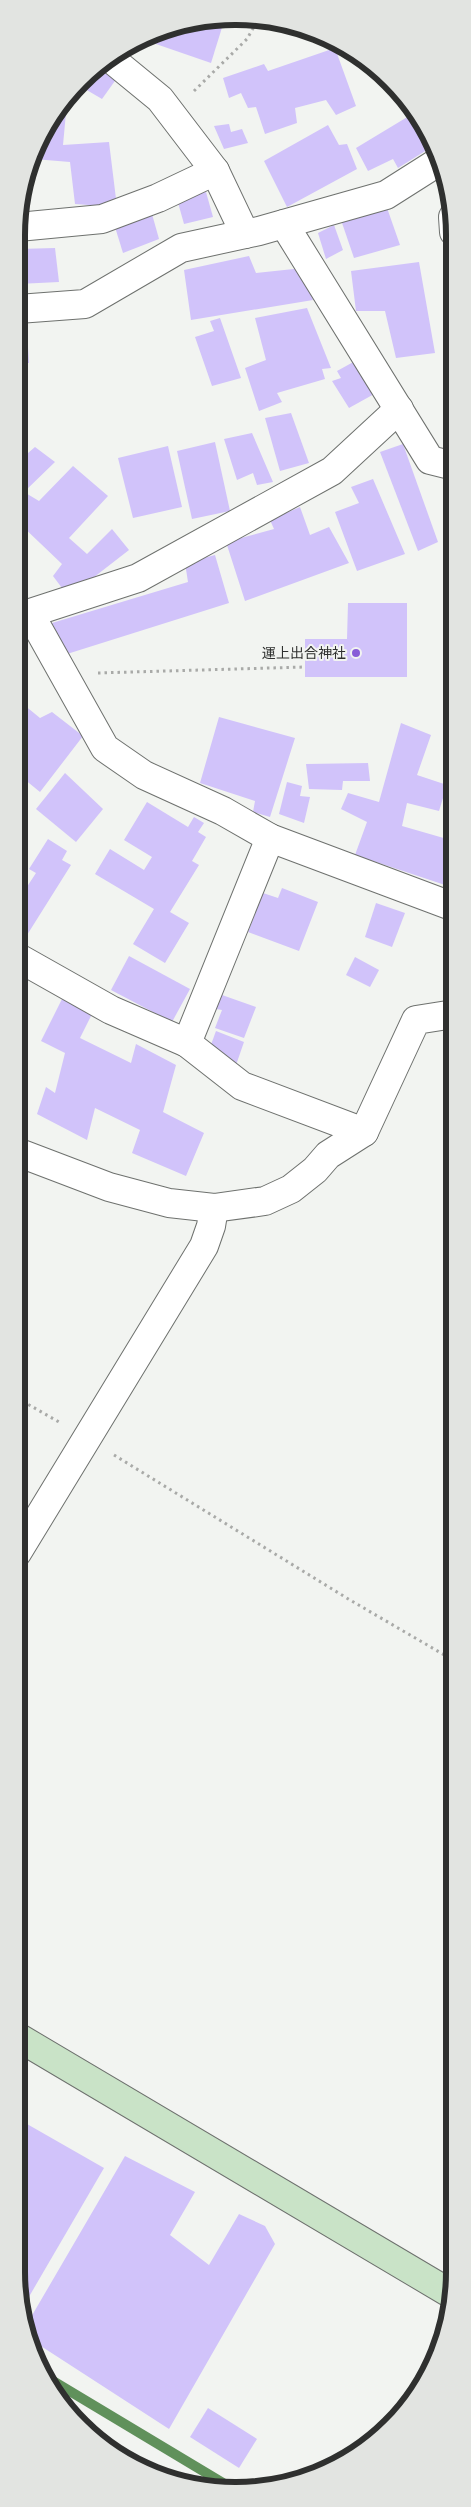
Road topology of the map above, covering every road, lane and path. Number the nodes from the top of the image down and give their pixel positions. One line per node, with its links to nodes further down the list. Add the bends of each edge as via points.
1 (255, 26): 3 (path, via 247,39)
2 (115, 62): 3 (street, via 160,99)
3 (170, 114): 5 (street)
4 (434, 165): 6 (street, via 386,195)
5 (215, 171): 7 (street, via 158,198 102,219); 8 (street)
6 (284, 224): 8 (street); 10 (street)
7 (25, 225)
8 (245, 234): 9 (street, via 181,248 85,304)
9 (25, 309)
10 (399, 409): 11 (street, via 430,460); 12 (street, via 332,471 138,578)
11 (446, 464)
12 (25, 613)
13 (25, 618): 15 (street, via 35,623)
14 (305, 667): 15 (path)
15 (64, 674): 16 (street, via 105,748 144,774 224,811)
16 (270, 838): 17 (street); 20 (street)
17 (446, 904)
18 (25, 961): 20 (street, via 112,1010)
19 (446, 1015): 21 (street, via 416,1020)
20 (187, 1043): 21 (street, via 242,1086)
21 (364, 1132): 23 (street, via 328,1156 291,1189 265,1201)
22 (25, 1155): 23 (street, via 109,1187 169,1204)
23 (214, 1208): 25 (street, via 204,1246)
24 (25, 1403): 25 (path)
25 (86, 1438): 26 (street); 27 (path)
26 (25, 1540)
27 (446, 1656)
28 (25, 2041): 29 (street)
29 (445, 2290)

